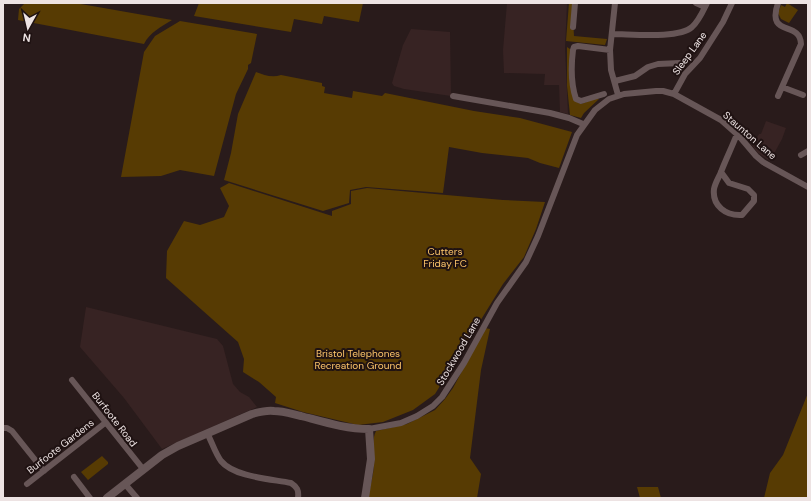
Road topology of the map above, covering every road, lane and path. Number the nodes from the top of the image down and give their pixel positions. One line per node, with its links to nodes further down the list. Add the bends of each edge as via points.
1 (575, 3): 7 (street)
2 (615, 3): 8 (street)
3 (696, 3): 6 (street)
4 (732, 3): 16 (street, Sleep Lane, via 704,53 685,74)
5 (778, 3): 9 (street, via 775,12 777,23 796,32)
6 (706, 5): 8 (street, via 693,27 679,33)
7 (572, 27)
8 (613, 34): 11 (street)
9 (801, 44): 10 (street); 14 (street)
10 (808, 47)
11 (610, 50): 13 (street, via 611,70); 15 (street, via 578,46 573,50 572,74 576,99 581,101)
12 (680, 62): 13 (street, via 658,64 635,76)
13 (615, 81): 17 (street)
14 (782, 87): 19 (street); 20 (street)
15 (604, 94)
16 (674, 94): 17 (street, Staunton Lane, via 663,91); 23 (street, Staunton Lane, via 721,120)
17 (618, 95): 21 (street, Staunton Lane)
18 (453, 96): 22 (street, via 550,113)
19 (778, 96)
20 (803, 96)
21 (591, 114): 22 (street, Stockwood Lane)
22 (583, 124): 31 (street, Stockwood Lane, via 526,262 497,303 445,393 433,406 402,423)
23 (737, 134): 26 (street); 27 (street, Staunton Lane, via 763,162)
24 (808, 151): 25 (street)
25 (801, 155)
26 (721, 172): 26 (street, via 715,188 715,202 723,210 734,215 742,215 754,201 754,195 748,189 728,183)
27 (808, 187)
28 (72, 380): 29 (street, Burfoote Road)
29 (105, 423): 33 (street, Burfoote Road); 34 (street, Burfoote Gardens)
30 (3, 428): 34 (street, via 12,430)
31 (369, 429): 32 (street, Stockwood Lane, via 342,427 273,411 252,414); 42 (street, via 371,459)
32 (208, 433): 33 (street, Stockwood Lane, via 162,455); 41 (street, via 221,461 227,467 242,473 291,482 299,493)
33 (143, 470): 37 (street, Stockwood Lane)
34 (44, 471): 36 (street, Burfoote Gardens)
35 (74, 477): 38 (street)
36 (27, 484)
37 (125, 484): 39 (street, Stockwood Lane); 40 (street)
38 (90, 498)
39 (107, 498)
40 (137, 498)
41 (298, 498)
42 (365, 498)

